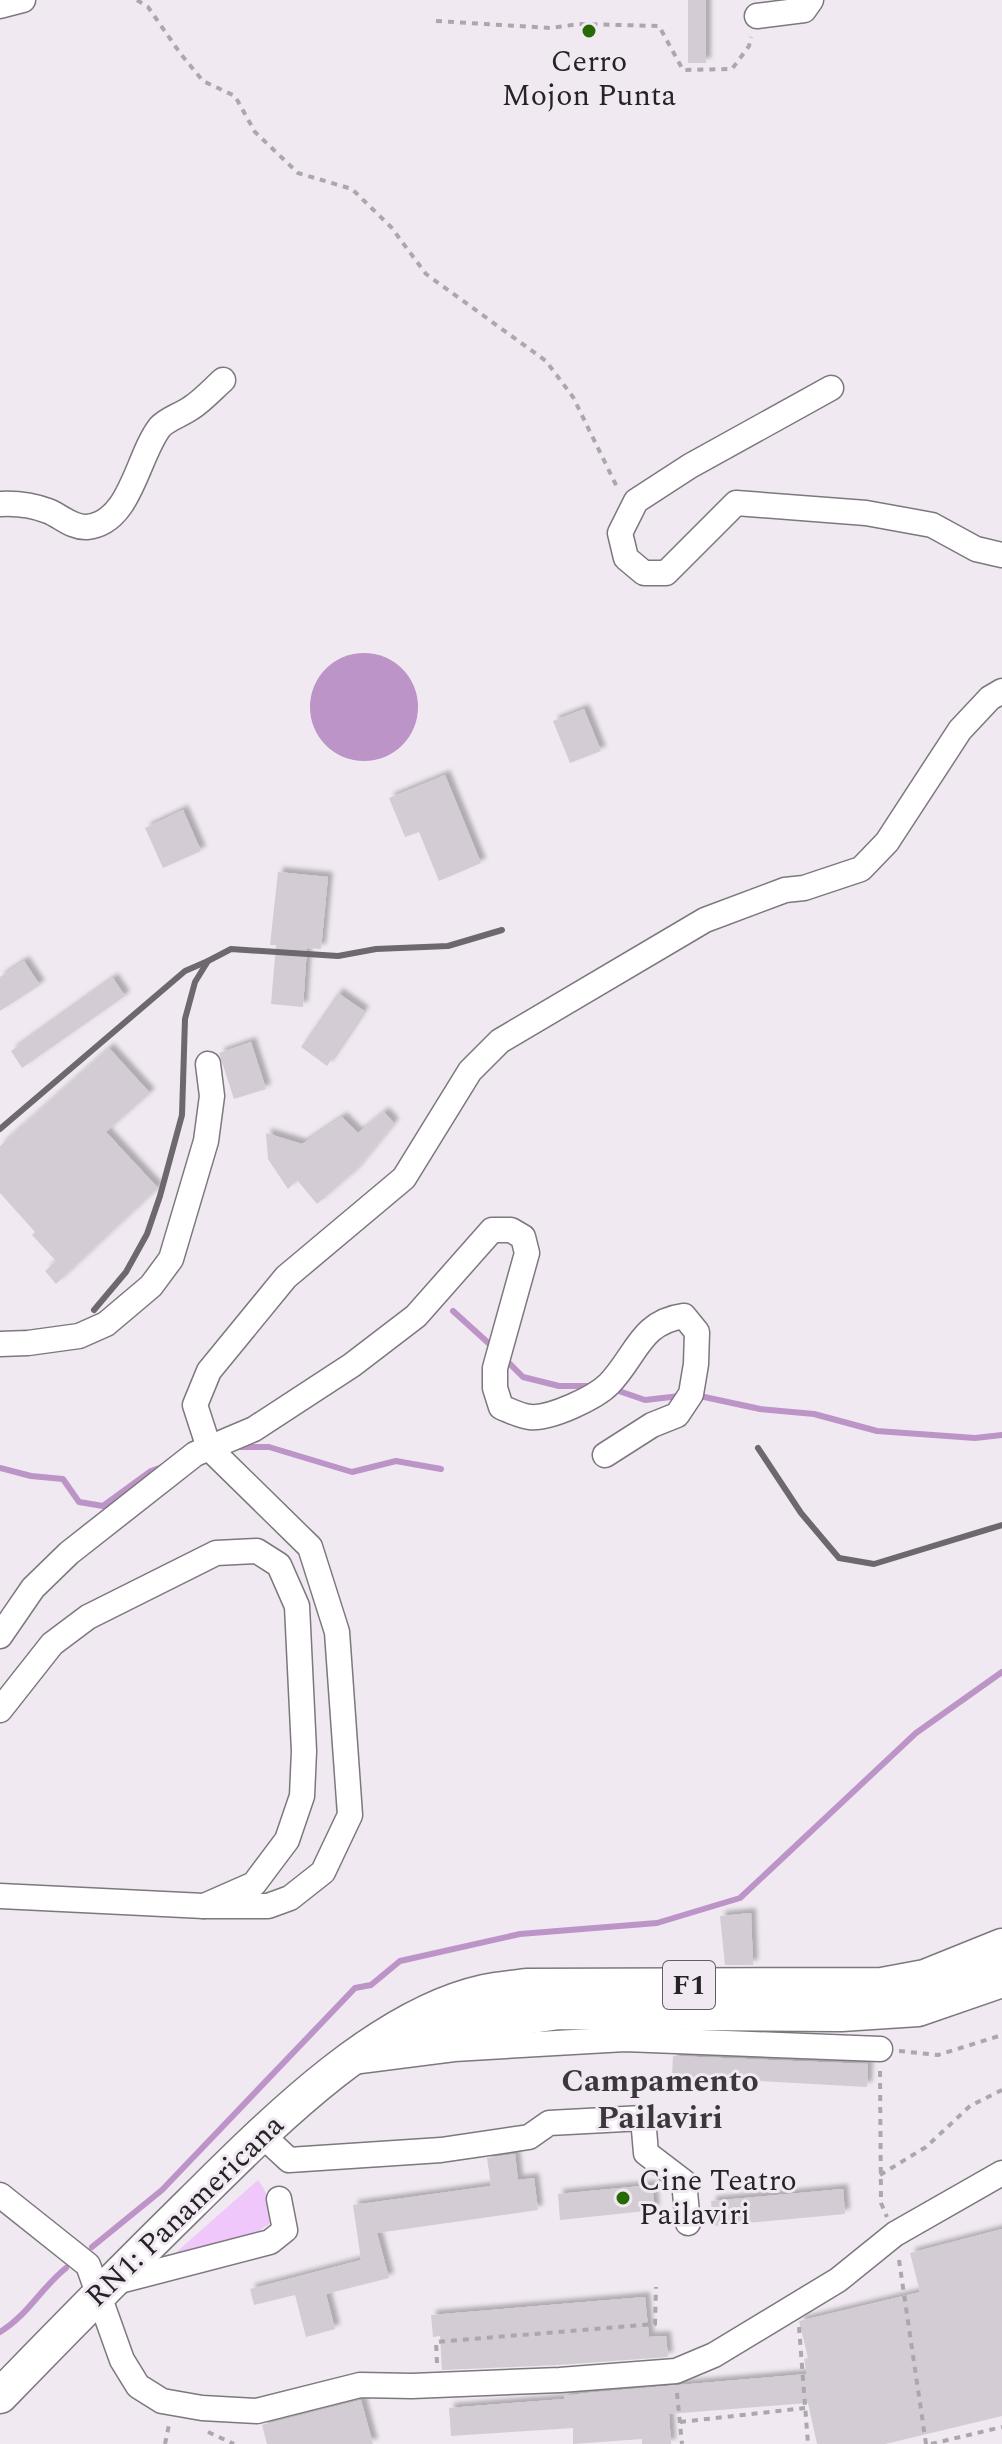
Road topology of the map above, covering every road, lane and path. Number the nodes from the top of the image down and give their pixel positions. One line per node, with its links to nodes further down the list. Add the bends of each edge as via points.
1 (23, 0): 4 (street)
2 (137, 0): 10 (path, via 148,7 203,81 235,96 255,132 298,173 352,189 391,227 426,274 546,361 573,397)
3 (811, 0): 5 (street, via 804,10)
4 (0, 6)
5 (757, 16): 6 (path, via 749,46 732,69 683,70 659,26 551,28)
6 (436, 21)
7 (223, 380): 9 (street, via 192,408 161,425 129,494 109,519 87,527 19,503)
8 (831, 388): 10 (street, via 690,466 636,501)
9 (0, 504)
10 (630, 513): 11 (street, via 620,533 626,558 644,573 666,573 736,503 866,513 932,525 976,549)
11 (1002, 555)
12 (1002, 691): 15 (street, via 960,730 887,842 861,869 705,920 500,1041 470,1071 404,1178 286,1277 209,1371 195,1405)
13 (208, 1064): 14 (street, via 212,1096 206,1141 171,1259 151,1286 106,1324 79,1336)
14 (0, 1344)
15 (209, 1448): 16 (street, via 254,1429 352,1365 416,1316 492,1230 511,1230 523,1237 527,1253 495,1368 501,1407 534,1418 571,1407 607,1387 651,1328 666,1318 684,1316 697,1332 691,1394 677,1415); 17 (street, via 69,1553 33,1588); 20 (street, via 310,1547 337,1632 350,1815 323,1872 290,1898 268,1906)
16 (605, 1455)
17 (0, 1636)
18 (0, 1710): 20 (street, via 52,1644 88,1617 216,1553 257,1551 279,1565 297,1606 302,1796 287,1840 254,1884)
19 (0, 1896): 20 (street)
20 (204, 1906)
21 (1002, 1946): 24 (highway, RN1: Panamericana / F1, via 925,1977 882,1985 526,1986 483,1992 435,2009)
22 (1002, 1980): 24 (highway, RN1: Panamericana / F1, via 918,2009 841,2014 559,2012)
23 (1002, 2035): 25 (path, via 938,2055)
24 (381, 2039): 26 (highway, RN1: Panamericana / F1)
25 (880, 2049): 26 (street, via 625,2039 454,2049); 30 (path)
26 (348, 2063): 28 (highway, RN1: Panamericana / F1)
27 (1002, 2090): 30 (path, via 970,2106 926,2147)
28 (261, 2134): 33 (street, via 289,2160 441,2150 529,2137 549,2123 643,2118 646,2153 684,2182); 36 (highway, RN1: Panamericana / F1)
29 (1002, 2173): 34 (street)
30 (880, 2175): 34 (path, via 881,2203)
31 (0, 2195): 36 (street, via 88,2265)
32 (279, 2199): 36 (street, via 285,2230 270,2242)
33 (688, 2223)
34 (895, 2234): 37 (street); 46 (path)
35 (656, 2287): 39 (path, via 655,2324 436,2342)
36 (104, 2289): 39 (street, via 122,2360 138,2386 162,2401 257,2411 360,2385); 40 (highway, RN1: Panamericana / F1)
37 (797, 2305): 38 (street, via 714,2355); 41 (path)
38 (676, 2371): 39 (street); 42 (path)
39 (438, 2385)
40 (0, 2396)
41 (805, 2408): 42 (path); 45 (path)
42 (680, 2422): 44 (path)
43 (1002, 2427): 46 (path)
44 (682, 2444)
45 (808, 2444)
46 (928, 2444)

